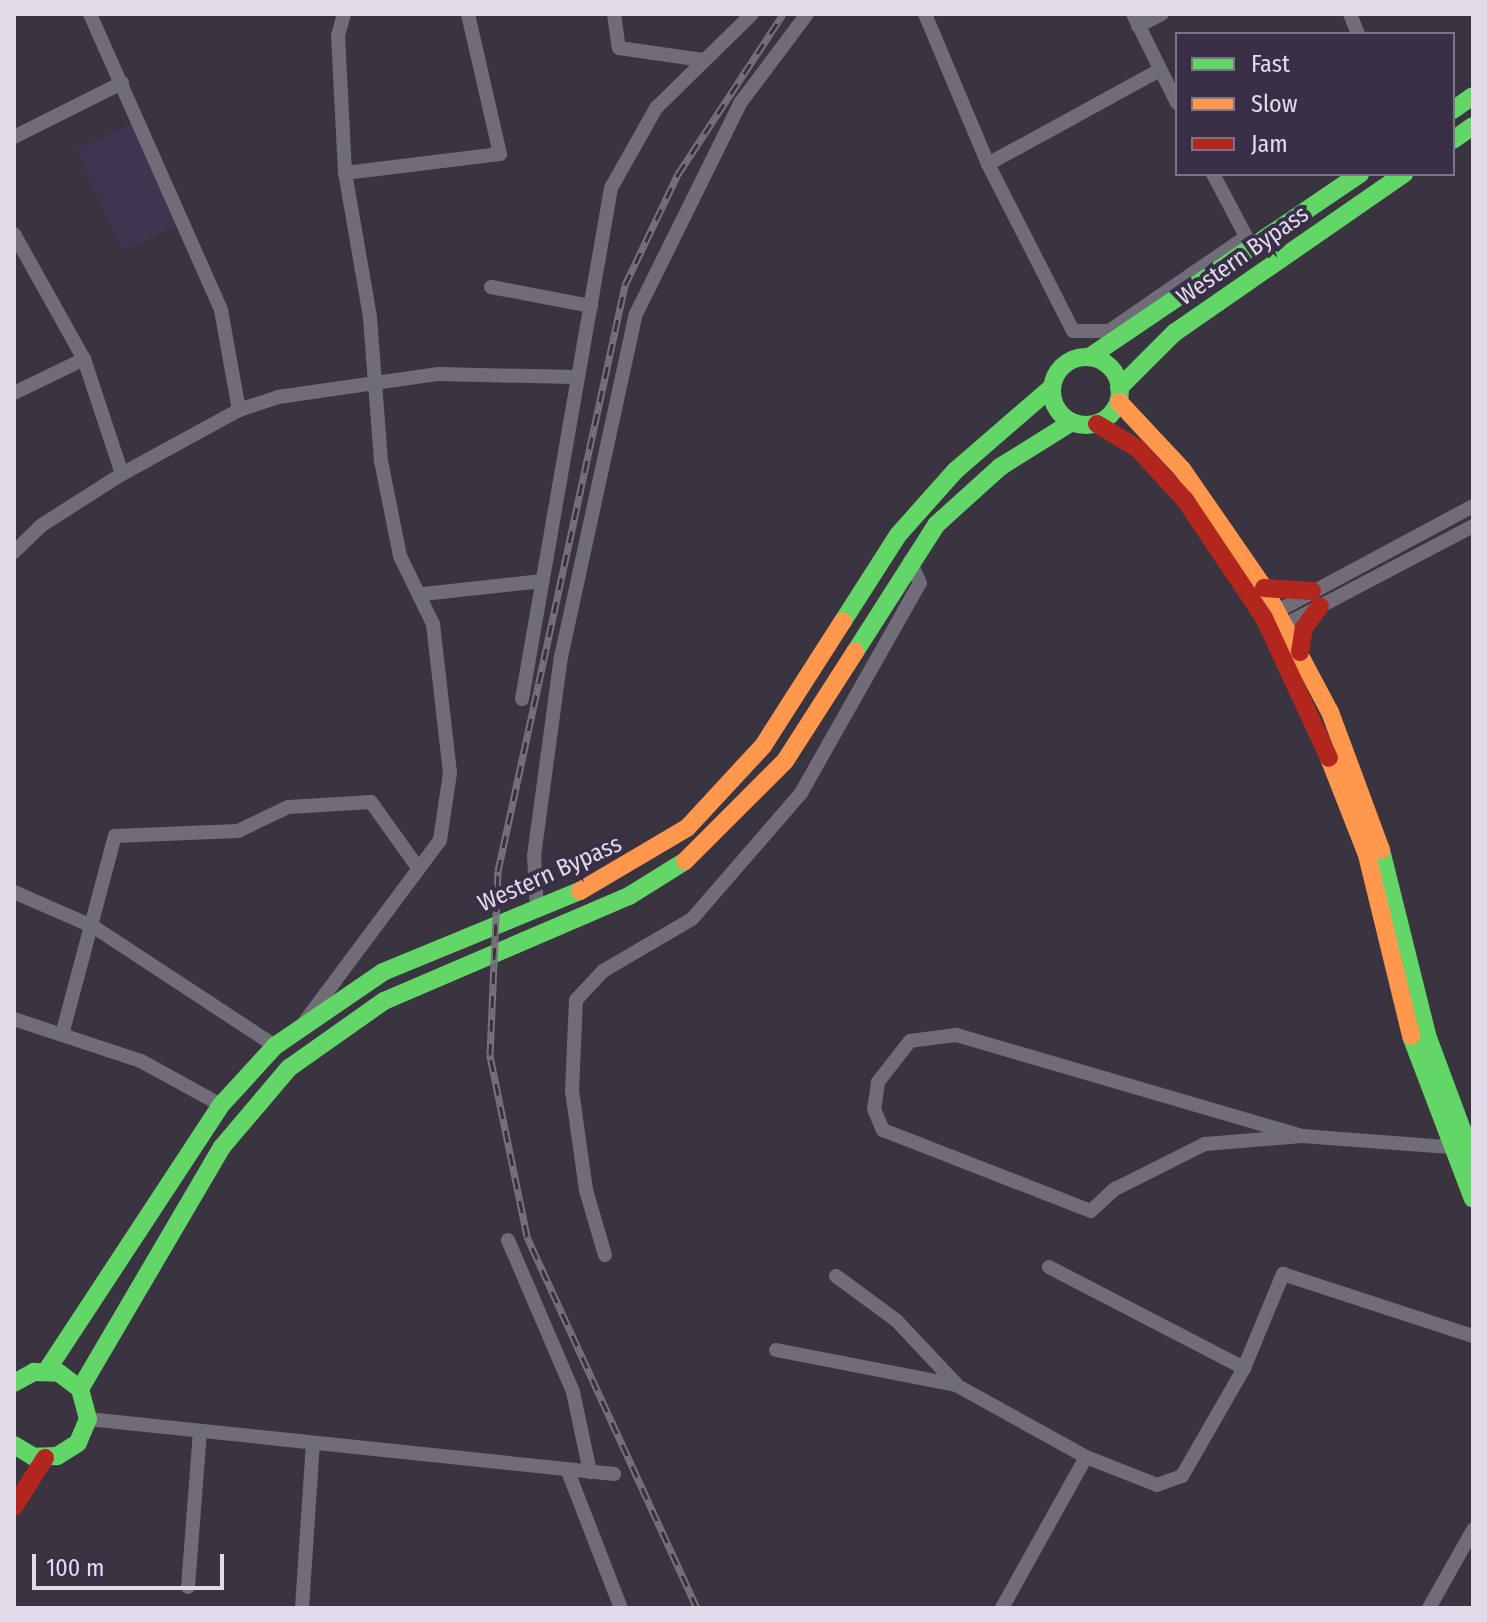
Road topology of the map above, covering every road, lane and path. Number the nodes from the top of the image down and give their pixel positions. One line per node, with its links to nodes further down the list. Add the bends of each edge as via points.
1 (90, 14): 12 (street)
2 (344, 14): 20 (street, via 338,36)
3 (468, 14): 20 (street, via 500,154)
4 (614, 14): 10 (street, via 619,48)
5 (752, 14): 10 (street)
6 (807, 14): 52 (street, via 741,102 636,314 561,657 534,856)
7 (925, 14): 19 (street)
8 (1162, 14): 9 (street)
9 (1135, 20): 11 (street)
10 (703, 60): 27 (street, via 656,108 622,161)
11 (1160, 70): 14 (street); 19 (street)
12 (122, 83): 17 (street); 35 (street, via 221,310)
13 (1473, 96): 15 (main road)
14 (1175, 99)
15 (1455, 109)
16 (1473, 126): 18 (main road)
17 (14, 137)
18 (1455, 139)
19 (988, 164): 25 (street, via 1073,331 1109,331)
20 (345, 173): 31 (street)
21 (1214, 176): 25 (street)
22 (1357, 176): 25 (main road, Western Bypass)
23 (1401, 176): 34 (main road, Western Bypass, via 1174,333)
24 (14, 234): 29 (street)
25 (1249, 243): 28 (main road, Western Bypass)
26 (491, 287): 27 (street)
27 (591, 306): 30 (street)
28 (1091, 356): 32 (main road, via 1066,364); 34 (main road, via 1114,372)
29 (84, 359): 33 (street); 38 (street)
30 (574, 377): 31 (street); 43 (street)
31 (377, 380): 35 (street); 45 (street, via 387,504 400,556)
32 (1052, 387): 36 (main road, via 1058,410); 52 (main road, Western Bypass, via 955,471 898,535 777,726 721,797 655,853)
33 (14, 393)
34 (1119, 395): 37 (main road); 44 (main road, via 1182,469)
35 (239, 410): 38 (street)
36 (1072, 422): 37 (main road); 42 (main road, Western Bypass, via 970,491)
37 (1097, 424): 47 (main road, via 1171,480)
38 (122, 474): 41 (street, via 42,525)
39 (1473, 506): 46 (street)
40 (1473, 526): 46 (street)
41 (14, 552)
42 (910, 561): 64 (street, via 920,583 801,793 692,919 603,971 576,1000 572,1091 586,1190); 73 (main road, Western Bypass, via 806,730 743,811 664,877 384,1001 289,1068 222,1147)
43 (542, 581): 45 (street); 49 (street)
44 (1264, 588): 46 (main road); 47 (main road)
45 (423, 594): 50 (street, via 450,773 446,828)
46 (1316, 598): 47 (street); 48 (main road)
47 (1275, 621): 48 (main road); 60 (main road, via 1357,822 1409,1037)
48 (1300, 652): 61 (main road, via 1373,818 1428,1038)
49 (522, 699)
50 (416, 865): 53 (street, via 371,802 288,807 238,831 115,836); 54 (street)
51 (14, 892): 53 (street)
52 (537, 909): 54 (main road, Western Bypass, via 383,972)
53 (94, 927): 56 (street); 57 (street)
54 (304, 1022): 57 (main road, Western Bypass)
55 (17, 1024): 56 (street)
56 (63, 1031): 58 (street, via 141,1061)
57 (275, 1046): 58 (main road, Western Bypass)
58 (221, 1105): 70 (main road, Western Bypass)
59 (1302, 1136): 59 (street, via 1205,1144 1127,1182 1091,1211 883,1130 874,1109 878,1082 910,1041 956,1035); 60 (street)
60 (1447, 1147): 62 (main road)
61 (1473, 1159)
62 (1473, 1199)
63 (508, 1240): 81 (street, via 573,1392)
64 (605, 1255)
65 (1049, 1267): 69 (street)
66 (836, 1276): 72 (street, via 896,1320)
67 (1473, 1336): 69 (street, via 1283,1274)
68 (776, 1350): 72 (street)
69 (1244, 1368): 78 (street, via 1182,1476 1157,1485)
70 (47, 1370): 71 (main road); 73 (main road)
71 (14, 1383)
72 (956, 1385): 78 (street)
73 (80, 1389): 74 (main road)
74 (88, 1419): 75 (street); 79 (main road, via 78,1443)
75 (200, 1431): 76 (street); 85 (street)
76 (313, 1443): 80 (street); 86 (street)
77 (14, 1446): 79 (main road)
78 (1086, 1457): 88 (street)
79 (45, 1458): 83 (main road)
80 (567, 1469): 81 (street); 87 (street)
81 (590, 1472): 82 (street)
82 (614, 1474)
83 (14, 1507)
84 (1473, 1530): 89 (street)
85 (188, 1587)
86 (302, 1608)
87 (621, 1608)
88 (1002, 1608)
89 (1429, 1608)

